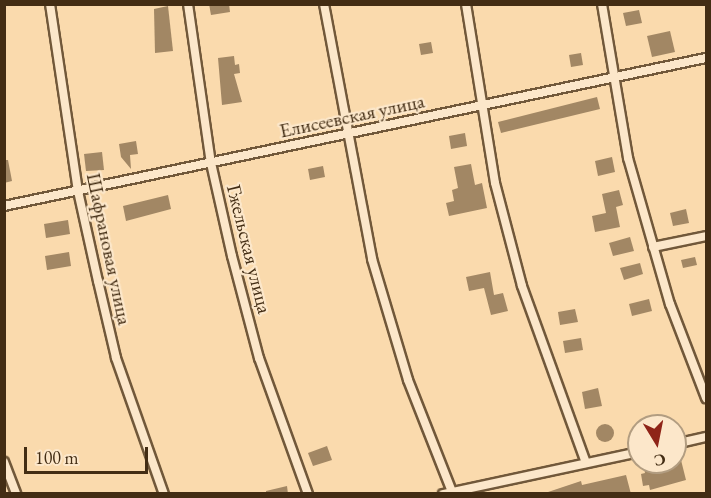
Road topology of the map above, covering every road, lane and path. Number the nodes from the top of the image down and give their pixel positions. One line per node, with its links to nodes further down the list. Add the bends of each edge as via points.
1 (50, 4): 11 (street, Шафрановая улица)
2 (188, 4): 10 (street, Гжельская улица)
3 (324, 4): 9 (street)
4 (466, 4): 8 (street)
5 (602, 4): 7 (street)
6 (706, 58): 7 (street, Елисеевская улица)
7 (613, 77): 8 (street, Елисеевская улица); 14 (street, via 628,158)
8 (480, 106): 9 (street, Елисеевская улица); 20 (street, via 522,286)
9 (346, 134): 10 (street, Елисеевская улица); 21 (street, via 372,259 408,380)
10 (211, 163): 11 (street, Елисеевская улица); 24 (street, Гжельская улица, via 259,358)
11 (78, 191): 12 (street, Елисеевская улица); 23 (street, Шафрановая улица, via 116,358)
12 (4, 206)
13 (706, 236): 14 (street)
14 (652, 248): 15 (street)
15 (706, 398)
16 (706, 437): 17 (street)
17 (687, 441)
18 (627, 454): 20 (street)
19 (4, 462): 22 (street)
20 (586, 463): 21 (street)
21 (449, 493)
22 (16, 494)
23 (164, 494)
24 (308, 494)

